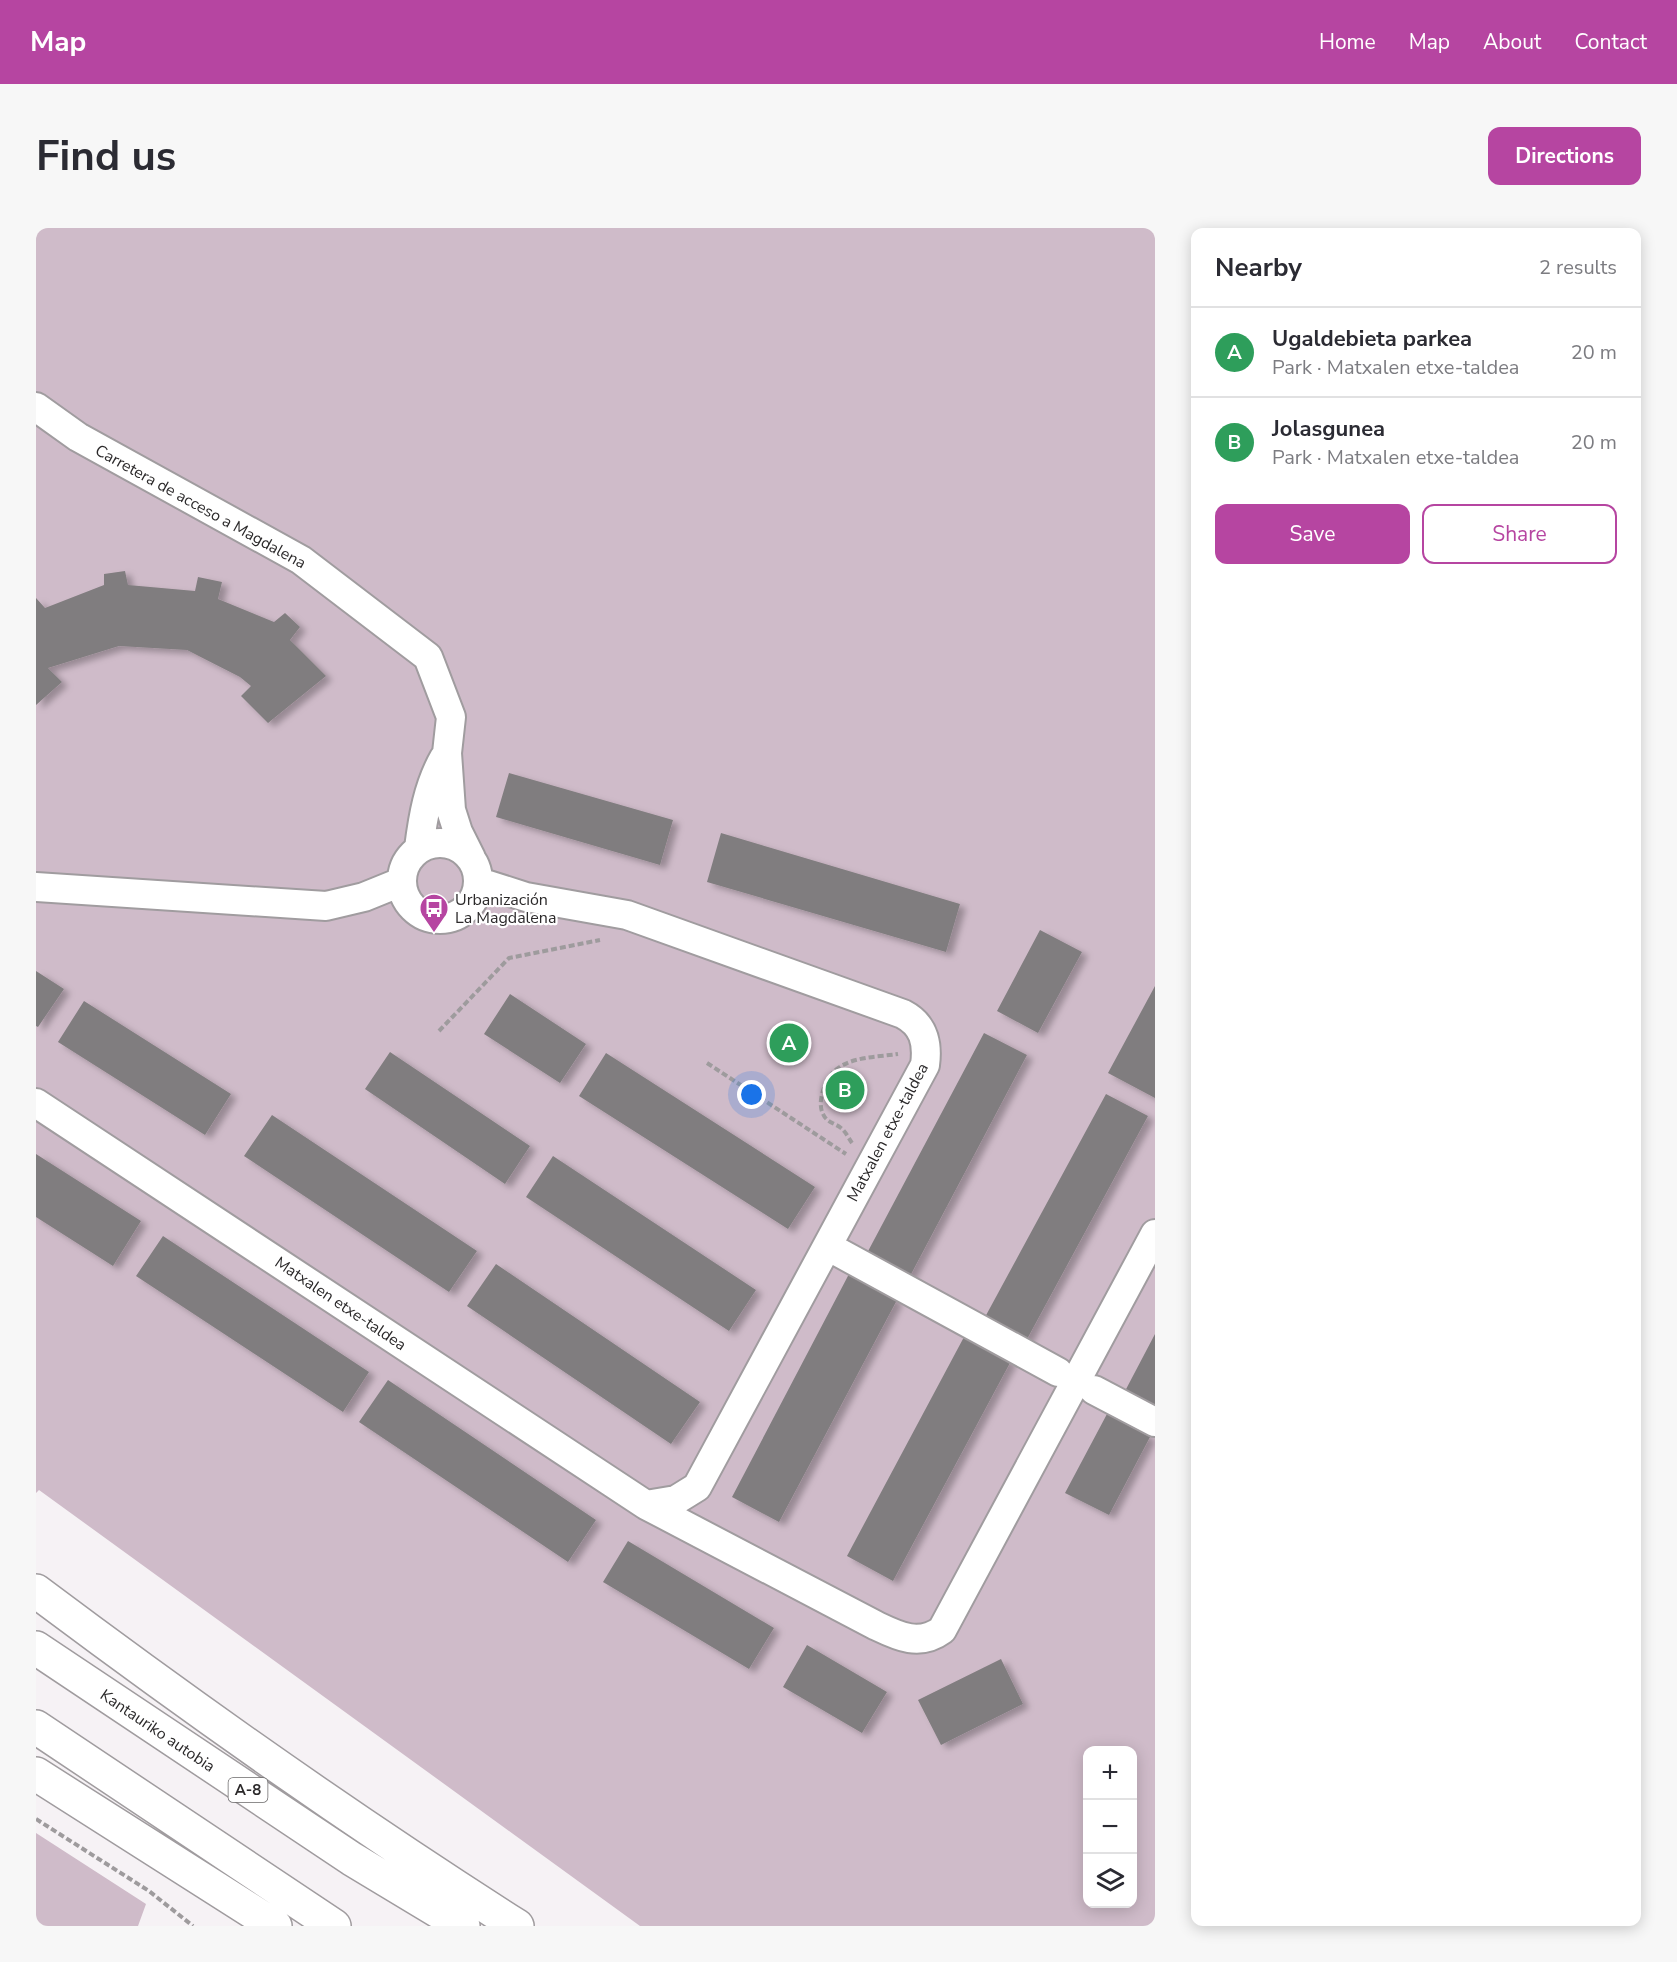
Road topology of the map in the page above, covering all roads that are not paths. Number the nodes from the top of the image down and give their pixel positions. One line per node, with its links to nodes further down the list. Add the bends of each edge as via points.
1 (36, 407): 2 (street, Carretera de acceso a Magdalena, via 78,437 301,560 428,657 451,717)
2 (447, 753): 3 (street, Carretera de acceso a Magdalena, via 436,771); 4 (street, Carretera de acceso a Magdalena, via 452,810)
3 (419, 848): 4 (street, via 441,842 453,844); 5 (street, via 406,863)
4 (475, 870): 5 (street, via 476,894 469,906 447,919 434,919 416,910 404,895); 13 (street, Matxalen etxe-taldea, via 526,897 627,915 903,1014 914,1020 924,1036 925,1065)
5 (401, 882): 6 (street, via 364,897 326,906)
6 (36, 887)
7 (36, 1103): 14 (street, Matxalen etxe-taldea)
8 (1155, 1234): 15 (street, Matxalen etxe-taldea, via 950,1616 942,1630 931,1638 900,1637)
9 (840, 1253): 10 (street)
10 (1059, 1372)
11 (1094, 1390): 12 (street)
12 (1155, 1422)
13 (697, 1487): 14 (street, via 676,1500); 15 (street, via 698,1511)
14 (646, 1505): 15 (street, Matxalen etxe-taldea)
15 (714, 1539)
16 (36, 1591): 23 (highway, via 310,1788)
17 (36, 1648): 22 (highway, Kantauriko autobia / A-8, via 343,1853)
18 (36, 1727): 21 (highway)
19 (36, 1774): 20 (highway)
20 (274, 1926)
21 (334, 1926)
22 (463, 1926)
23 (517, 1926)

